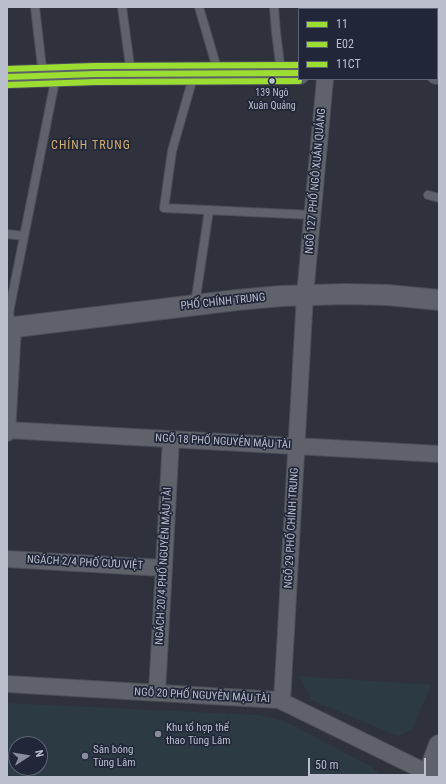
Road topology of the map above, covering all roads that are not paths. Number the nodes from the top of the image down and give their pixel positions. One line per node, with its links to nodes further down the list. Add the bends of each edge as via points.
1 (35, 7): 9 (lane)
2 (122, 7): 8 (lane)
3 (199, 7): 6 (lane)
4 (274, 7): 7 (lane, via 276,32)
5 (194, 73): 6 (main road); 8 (main road); 14 (lane, via 172,151 164,208)
6 (218, 73): 7 (main road)
7 (290, 73)
8 (131, 74): 9 (main road)
9 (50, 76): 10 (main road); 17 (lane)
10 (7, 77)
11 (325, 80): 15 (street, NGÕ 127 PHỐ NGÔ XUÂN QUẢNG)
12 (428, 195): 13 (lane)
13 (439, 198)
14 (209, 210): 15 (lane); 20 (lane)
15 (313, 215): 18 (street, NGÕ 127 PHỐ NGÔ XUÂN QUẢNG)
16 (7, 234): 17 (lane)
17 (24, 236): 21 (lane, via 10,308)
18 (306, 289): 19 (street, PHỐ CHÍNH TRUNG); 20 (street, PHỐ CHÍNH TRUNG); 24 (street, NGÕ 29 PHỐ CHÍNH TRUNG)
19 (439, 300)
20 (195, 305): 21 (street, PHỐ CHÍNH TRUNG)
21 (10, 328): 22 (street)
22 (7, 431): 23 (street, NGÕ 18 PHỐ NGUYỄN MẬU TÀI)
23 (171, 439): 24 (street, NGÕ 18 PHỐ NGUYỄN MẬU TÀI); 27 (street, NGÁCH 20/4 PHỐ NGUYỄN MẬU TÀI)
24 (296, 446): 25 (street, NGÕ 18 PHỐ NGUYỄN MẬU TÀI); 30 (street, NGÕ 29 PHỐ CHÍNH TRUNG)
25 (439, 454)
26 (7, 559): 27 (street, NGÁCH 2/4 PHỐ CỬU VIỆT)
27 (163, 568): 29 (street, NGÁCH 20/4 PHỐ NGUYỄN MẬU TÀI)
28 (7, 684): 29 (street, NGÕ 20 PHỐ NGUYỄN MẬU TÀI)
29 (157, 693): 30 (street, NGÕ 20 PHỐ NGUYỄN MẬU TÀI)
30 (282, 701): 32 (street, NGÕ 20 PHỐ NGUYỄN MẬU TÀI)
31 (439, 745): 32 (street)
32 (427, 775)

